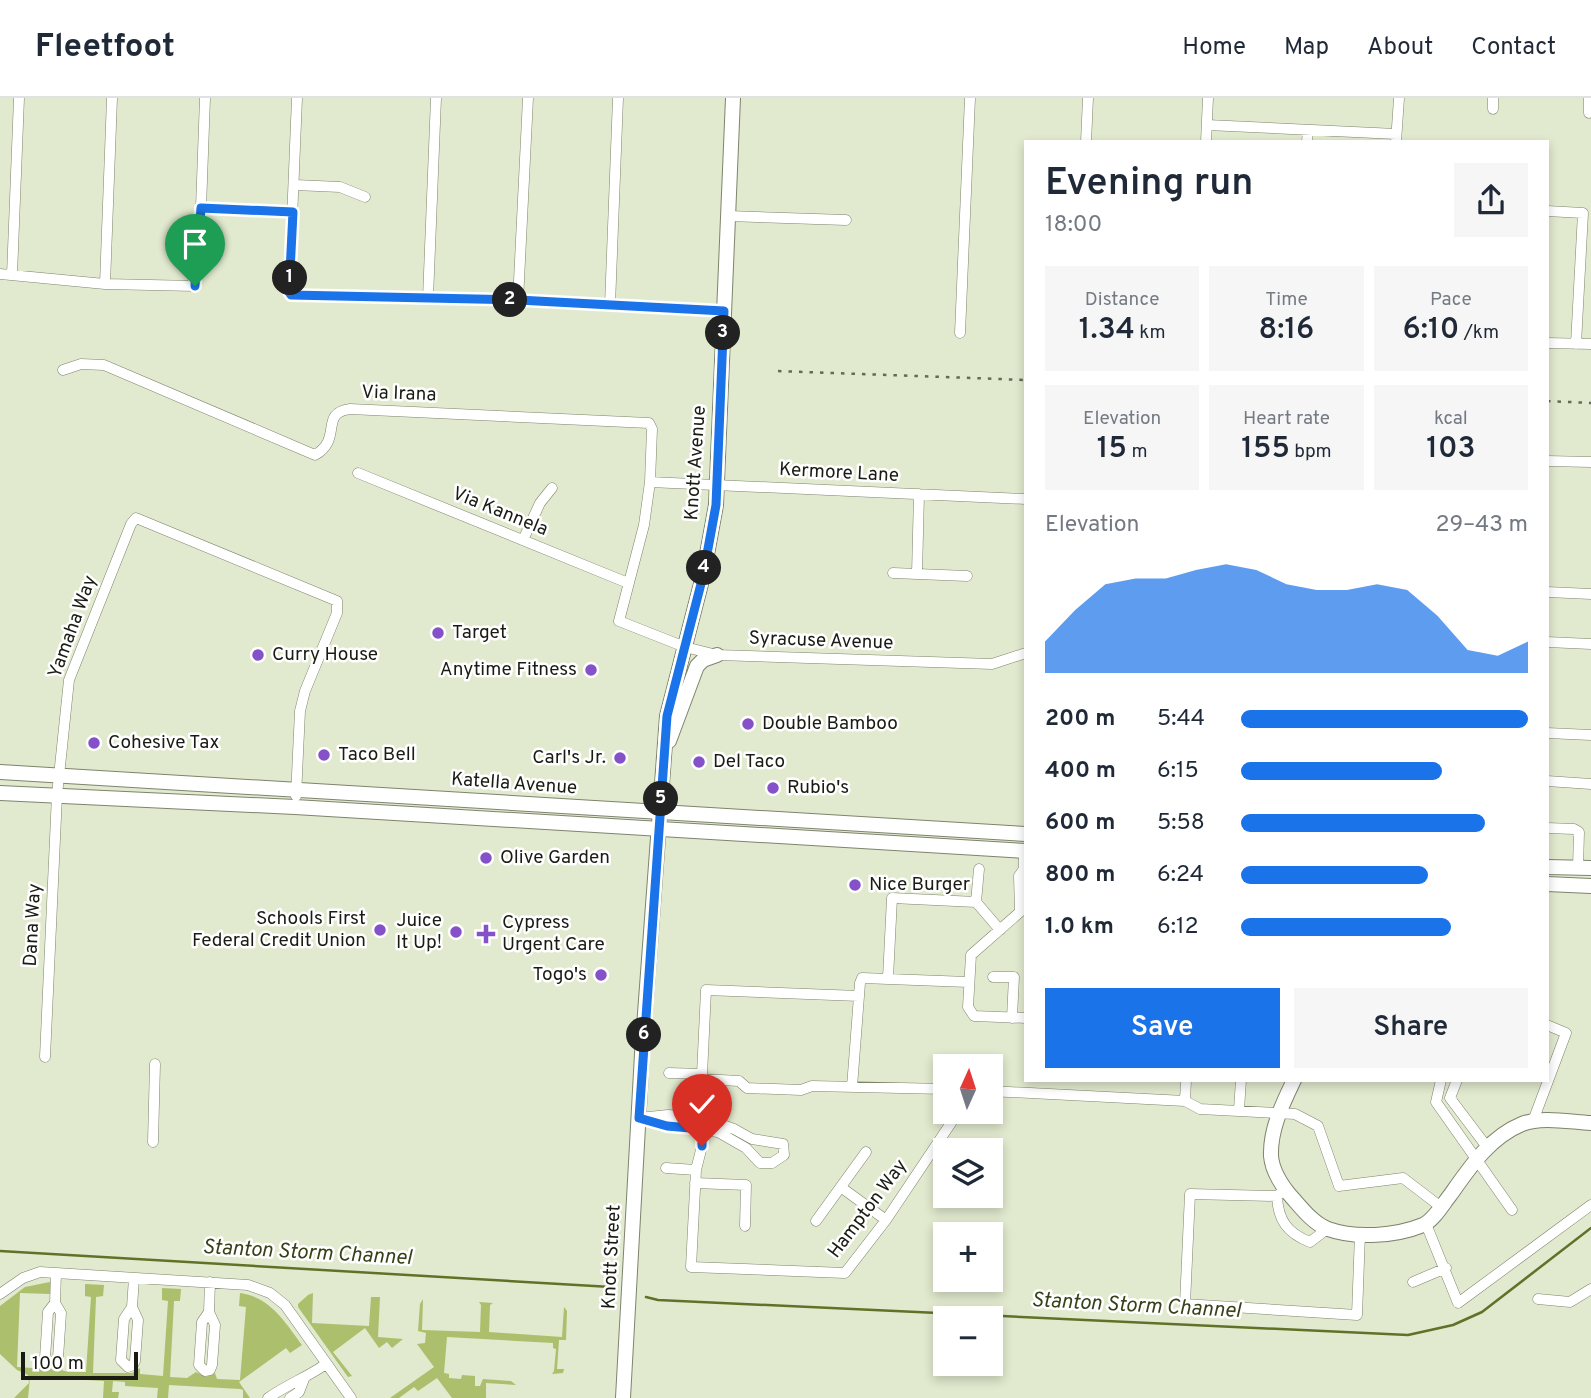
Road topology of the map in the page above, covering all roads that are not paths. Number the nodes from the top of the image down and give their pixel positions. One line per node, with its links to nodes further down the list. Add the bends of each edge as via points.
1 (19, 98): 29 (street)
2 (113, 98): 30 (street)
3 (205, 98): 23 (street)
4 (297, 98): 21 (street)
5 (436, 98): 31 (street)
6 (528, 98): 32 (street)
7 (618, 98): 33 (street)
8 (733, 98): 26 (main road, Knott Avenue)
9 (970, 98): 35 (street)
10 (1088, 98): 18 (street)
11 (1208, 98): 15 (street)
12 (1399, 98): 17 (street)
13 (1589, 98): 14 (street)
14 (1589, 113)
15 (1207, 125): 16 (street); 19 (street)
16 (1308, 130): 17 (street); 20 (street)
17 (1396, 138)
18 (1086, 140)
19 (1206, 140)
20 (1307, 140)
21 (295, 185): 22 (street, via 340,187); 25 (street)
22 (365, 197)
23 (201, 208): 25 (street); 30 (street, via 195,286)
24 (1549, 211): 37 (street, via 1583,213)
25 (293, 212): 31 (street, via 291,295)
26 (728, 216): 27 (street); 34 (main road, Knott Avenue)
27 (846, 220)
28 (0, 274): 29 (street)
29 (12, 275): 30 (street)
30 (105, 284)
31 (428, 298): 32 (street)
32 (518, 300): 33 (street)
33 (610, 305): 34 (street)
34 (724, 311): 44 (main road, Knott Avenue)
35 (960, 333)
36 (1549, 343): 37 (street)
37 (1577, 344): 38 (street)
38 (1591, 344)
39 (64, 370): 43 (street, Via Irana, via 81,363 104,365 315,455 330,439 334,416 350,409 649,423)
40 (1549, 461): 41 (street)
41 (1591, 463)
42 (358, 473): 48 (street, Via Kannela)
43 (650, 482): 44 (street, Kermore Lane); 52 (street)
44 (716, 484): 46 (street, Kermore Lane); 57 (main road, Knott Avenue, via 703,576)
45 (552, 488): 48 (street)
46 (919, 494): 47 (street, Kermore Lane); 50 (street)
47 (1024, 499)
48 (523, 540): 52 (street, Via Kannela)
49 (893, 573): 50 (street)
50 (917, 574): 51 (street)
51 (967, 576)
52 (628, 583): 57 (street, Syracuse Avenue, via 620,621)
53 (1549, 592): 54 (street)
54 (1591, 594)
55 (1549, 642): 56 (street)
56 (1591, 644)
57 (685, 647): 58 (street, Syracuse Avenue); 62 (main road, Knott Avenue, via 667,716)
58 (717, 654): 59 (street, Syracuse Avenue, via 992,664); 62 (main road, via 697,666)
59 (1024, 654)
60 (1549, 733): 61 (street)
61 (1591, 735)
62 (664, 752): 71 (main road, Knott Avenue)
63 (0, 772): 64 (main road, Katella Avenue)
64 (59, 775): 67 (main road, Katella Avenue); 67 (street, Yamaha Way, via 69,680 136,518 337,601 337,612 300,711); 69 (street, Yamaha Way)
65 (1549, 781): 66 (street)
66 (1591, 783)
67 (296, 790): 70 (street); 71 (main road, Katella Avenue)
68 (0, 793): 69 (main road, Katella Avenue)
69 (57, 795): 70 (main road, Katella Avenue); 94 (street, Dana Way)
70 (295, 807): 74 (main road, Katella Avenue)
71 (660, 813): 72 (main road, Katella Avenue); 74 (main road, Knott Avenue)
72 (920, 827): 75 (main road, Katella Avenue); 76 (main road, via 917,836 870,834)
73 (1549, 828): 79 (street, via 1579,832)
74 (659, 830): 76 (main road, Katella Avenue); 114 (main road, Knott Avenue)
75 (1024, 834)
76 (849, 841): 77 (main road, Katella Avenue)
77 (1024, 851)
78 (1549, 867): 79 (main road)
79 (1585, 868)
80 (979, 869): 84 (street)
81 (1024, 871): 85 (street, via 1019,876)
82 (1549, 884): 83 (main road)
83 (1591, 886)
84 (976, 902): 86 (street); 88 (street, via 892,898)
85 (1024, 909): 86 (street)
86 (1000, 930): 89 (street, via 971,955)
87 (993, 977): 91 (street, via 1014,977)
88 (888, 978): 89 (street); 90 (street, via 862,978)
89 (968, 982): 91 (street, via 968,1006 974,1016)
90 (859, 996): 97 (street, via 706,990); 106 (street)
91 (1012, 1018): 92 (street)
92 (1024, 1018)
93 (1549, 1026): 98 (street, via 1566,1033)
94 (45, 1057)
95 (155, 1064): 119 (street)
96 (668, 1073): 97 (street)
97 (702, 1077): 106 (street, via 739,1082 747,1088); 113 (street)
98 (1549, 1078)
99 (1066, 1082): 109 (street)
100 (1186, 1082): 110 (street)
101 (1241, 1082): 111 (street)
102 (1293, 1082): 112 (main road)
103 (1441, 1082): 122 (street, via 1436,1102)
104 (1456, 1082): 120 (street, via 1450,1098)
105 (1548, 1082): 115 (street)
106 (852, 1087): 107 (street)
107 (933, 1089)
108 (1003, 1091): 109 (street)
109 (1066, 1093): 110 (street)
110 (1185, 1101): 111 (street, via 1200,1109)
111 (1239, 1110): 112 (street)
112 (1279, 1113): 127 (main road, via 1271,1157); 129 (street, via 1295,1114 1318,1126 1339,1186 1404,1178)
113 (700, 1117): 114 (street); 118 (street); 118 (street, via 734,1129 749,1144)
114 (639, 1118): 118 (street); 153 (main road, Knott Street)
115 (1533, 1121): 116 (main road); 120 (main road)
116 (1591, 1123)
117 (950, 1124): 131 (street, Hampton Way)
118 (702, 1129): 124 (street)
119 (153, 1142)
120 (1487, 1147): 122 (main road)
121 (866, 1152): 126 (street)
122 (1476, 1158): 129 (main road); 130 (street)
123 (666, 1168): 124 (street)
124 (696, 1170): 125 (street)
125 (695, 1183): 131 (street, Hampton Way, via 691,1267 845,1273); 134 (street, via 746,1185)
126 (842, 1188): 131 (street); 132 (street)
127 (1281, 1193): 135 (main road); 135 (street, via 1279,1216 1297,1235 1310,1242); 136 (street, via 1190,1194 1185,1304 1357,1315)
128 (1591, 1205): 137 (street, via 1458,1303)
129 (1441, 1208): 133 (main road)
130 (1512, 1210)
131 (886, 1220)
132 (816, 1221)
133 (1426, 1224): 136 (main road, via 1402,1232); 137 (street)
134 (745, 1226)
135 (1327, 1228): 136 (main road)
136 (1360, 1234)
137 (1446, 1268): 141 (street)
138 (56, 1273): 139 (street); 143 (street, via 23,1278); 145 (street)
139 (134, 1278): 140 (street); 146 (street)
140 (210, 1282): 147 (street); 148 (street, via 248,1285 270,1293 285,1305)
141 (1413, 1282)
142 (1591, 1289): 144 (street, via 1570,1302)
143 (0, 1294)
144 (1538, 1298)
145 (55, 1303): 145 (street, via 48,1312 45,1358 49,1362 58,1358 61,1313)
146 (132, 1307): 146 (street, via 124,1319 121,1360 128,1367 135,1361 138,1320)
147 (209, 1312): 147 (street, via 201,1333 199,1365 205,1371 212,1365 215,1325)
148 (326, 1364): 149 (street); 152 (street)
149 (304, 1379): 150 (street, via 290,1382); 151 (street, via 299,1392)
150 (268, 1398)
151 (290, 1398)
152 (351, 1398)
153 (624, 1398)

